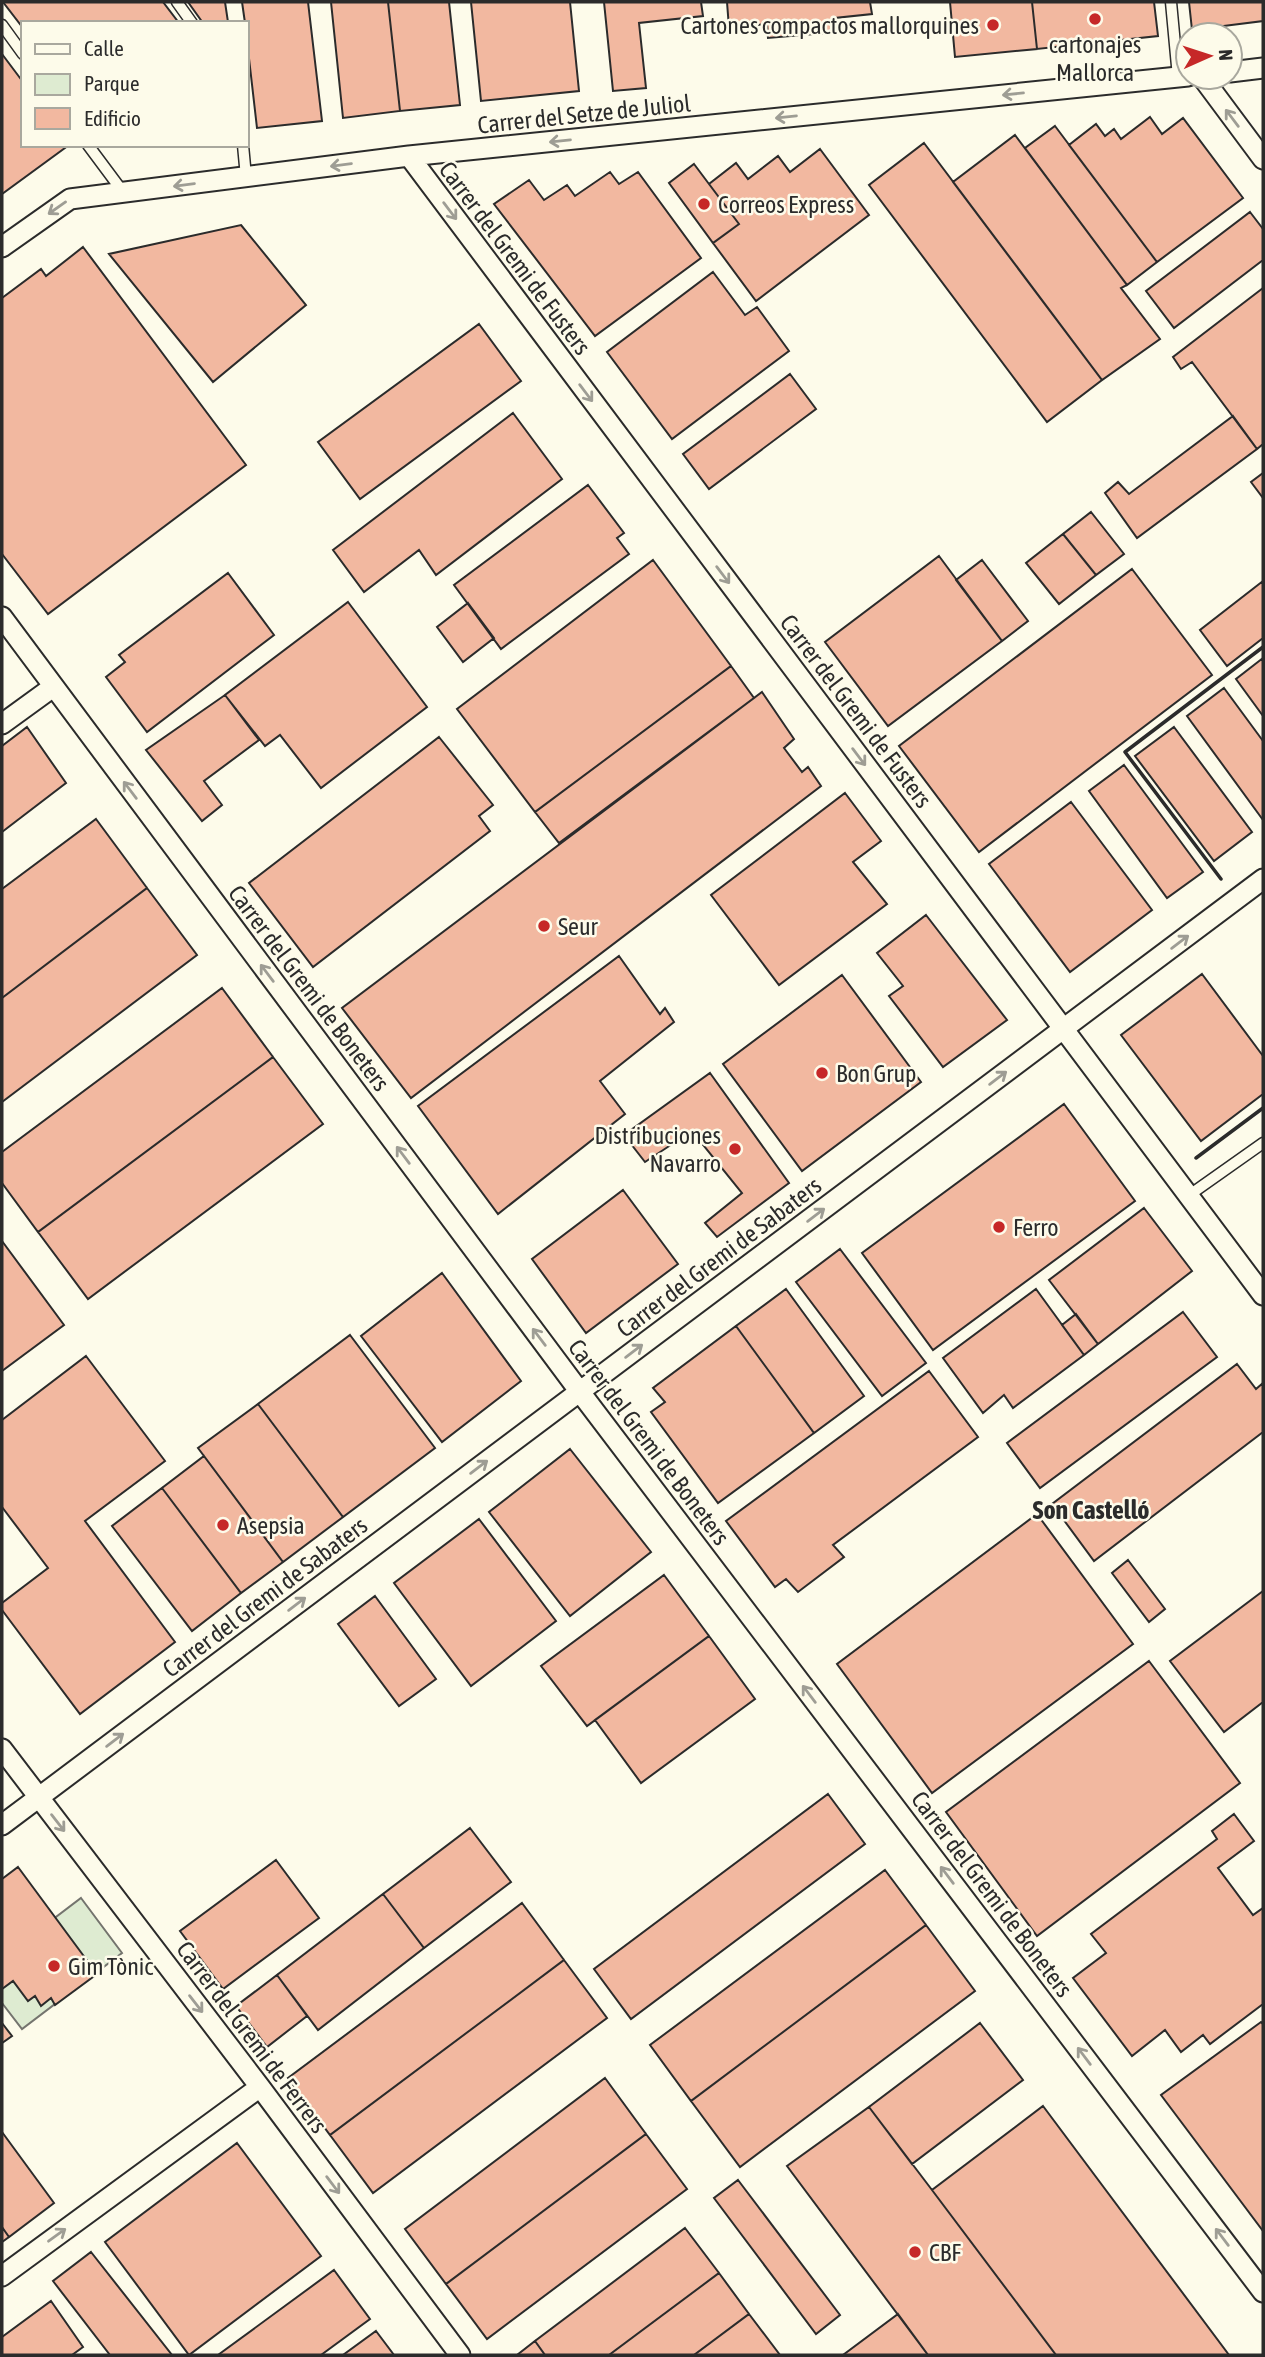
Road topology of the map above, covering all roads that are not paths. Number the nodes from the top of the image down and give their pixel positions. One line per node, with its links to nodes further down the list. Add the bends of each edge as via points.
1 (177, 2): 3 (lane)
2 (1171, 2): 4 (lane)
3 (191, 21)
4 (1174, 21)
5 (2, 25): 6 (lane)
6 (21, 51)
7 (1263, 68): 8 (street)
8 (1244, 70)
9 (1174, 78): 13 (street, Carrer del Setze de Juliol, one-way to 13)
10 (1212, 91): 14 (street, one-way to 10)
11 (89, 147): 16 (lane)
12 (243, 147): 15 (lane)
13 (409, 156): 15 (street, Carrer del Setze de Juliol, one-way to 15); 22 (street, Carrer del Gremi de Fusters, one-way to 22)
14 (1263, 159)
15 (246, 177): 16 (street, Carrer del Setze de Juliol, one-way to 16)
16 (122, 192): 17 (street, Carrer del Setze de Juliol, one-way to 17, via 70,199)
17 (2, 247)
18 (2, 617): 19 (street, Carrer del Gremi de Boneters)
19 (53, 687): 20 (street); 26 (street, Carrer del Gremi de Boneters, one-way to 19)
20 (2, 724)
21 (1263, 879): 22 (street, Carrer del Gremi de Sabaters, one-way to 21)
22 (1063, 1029): 24 (street, Carrer del Gremi de Fusters); 26 (street, Carrer del Gremi de Sabaters, one-way to 22)
23 (1263, 1143): 24 (lane)
24 (1188, 1196): 25 (street, Carrer del Gremi de Fusters)
25 (1263, 1295)
26 (580, 1392): 28 (street, Carrer del Gremi de Sabaters, one-way to 26); 32 (street, Carrer del Gremi de Boneters, one-way to 26)
27 (2, 1749): 28 (street, Carrer del Gremi de Ferrers)
28 (38, 1798): 29 (street, Carrer del Gremi de Sabaters); 30 (street, Carrer del Gremi de Ferrers, one-way to 30)
29 (2, 1825)
30 (260, 2087): 31 (street, one-way to 30); 33 (street, Carrer del Gremi de Ferrers, one-way to 33)
31 (2, 2276)
32 (1263, 2292)
33 (460, 2355)

